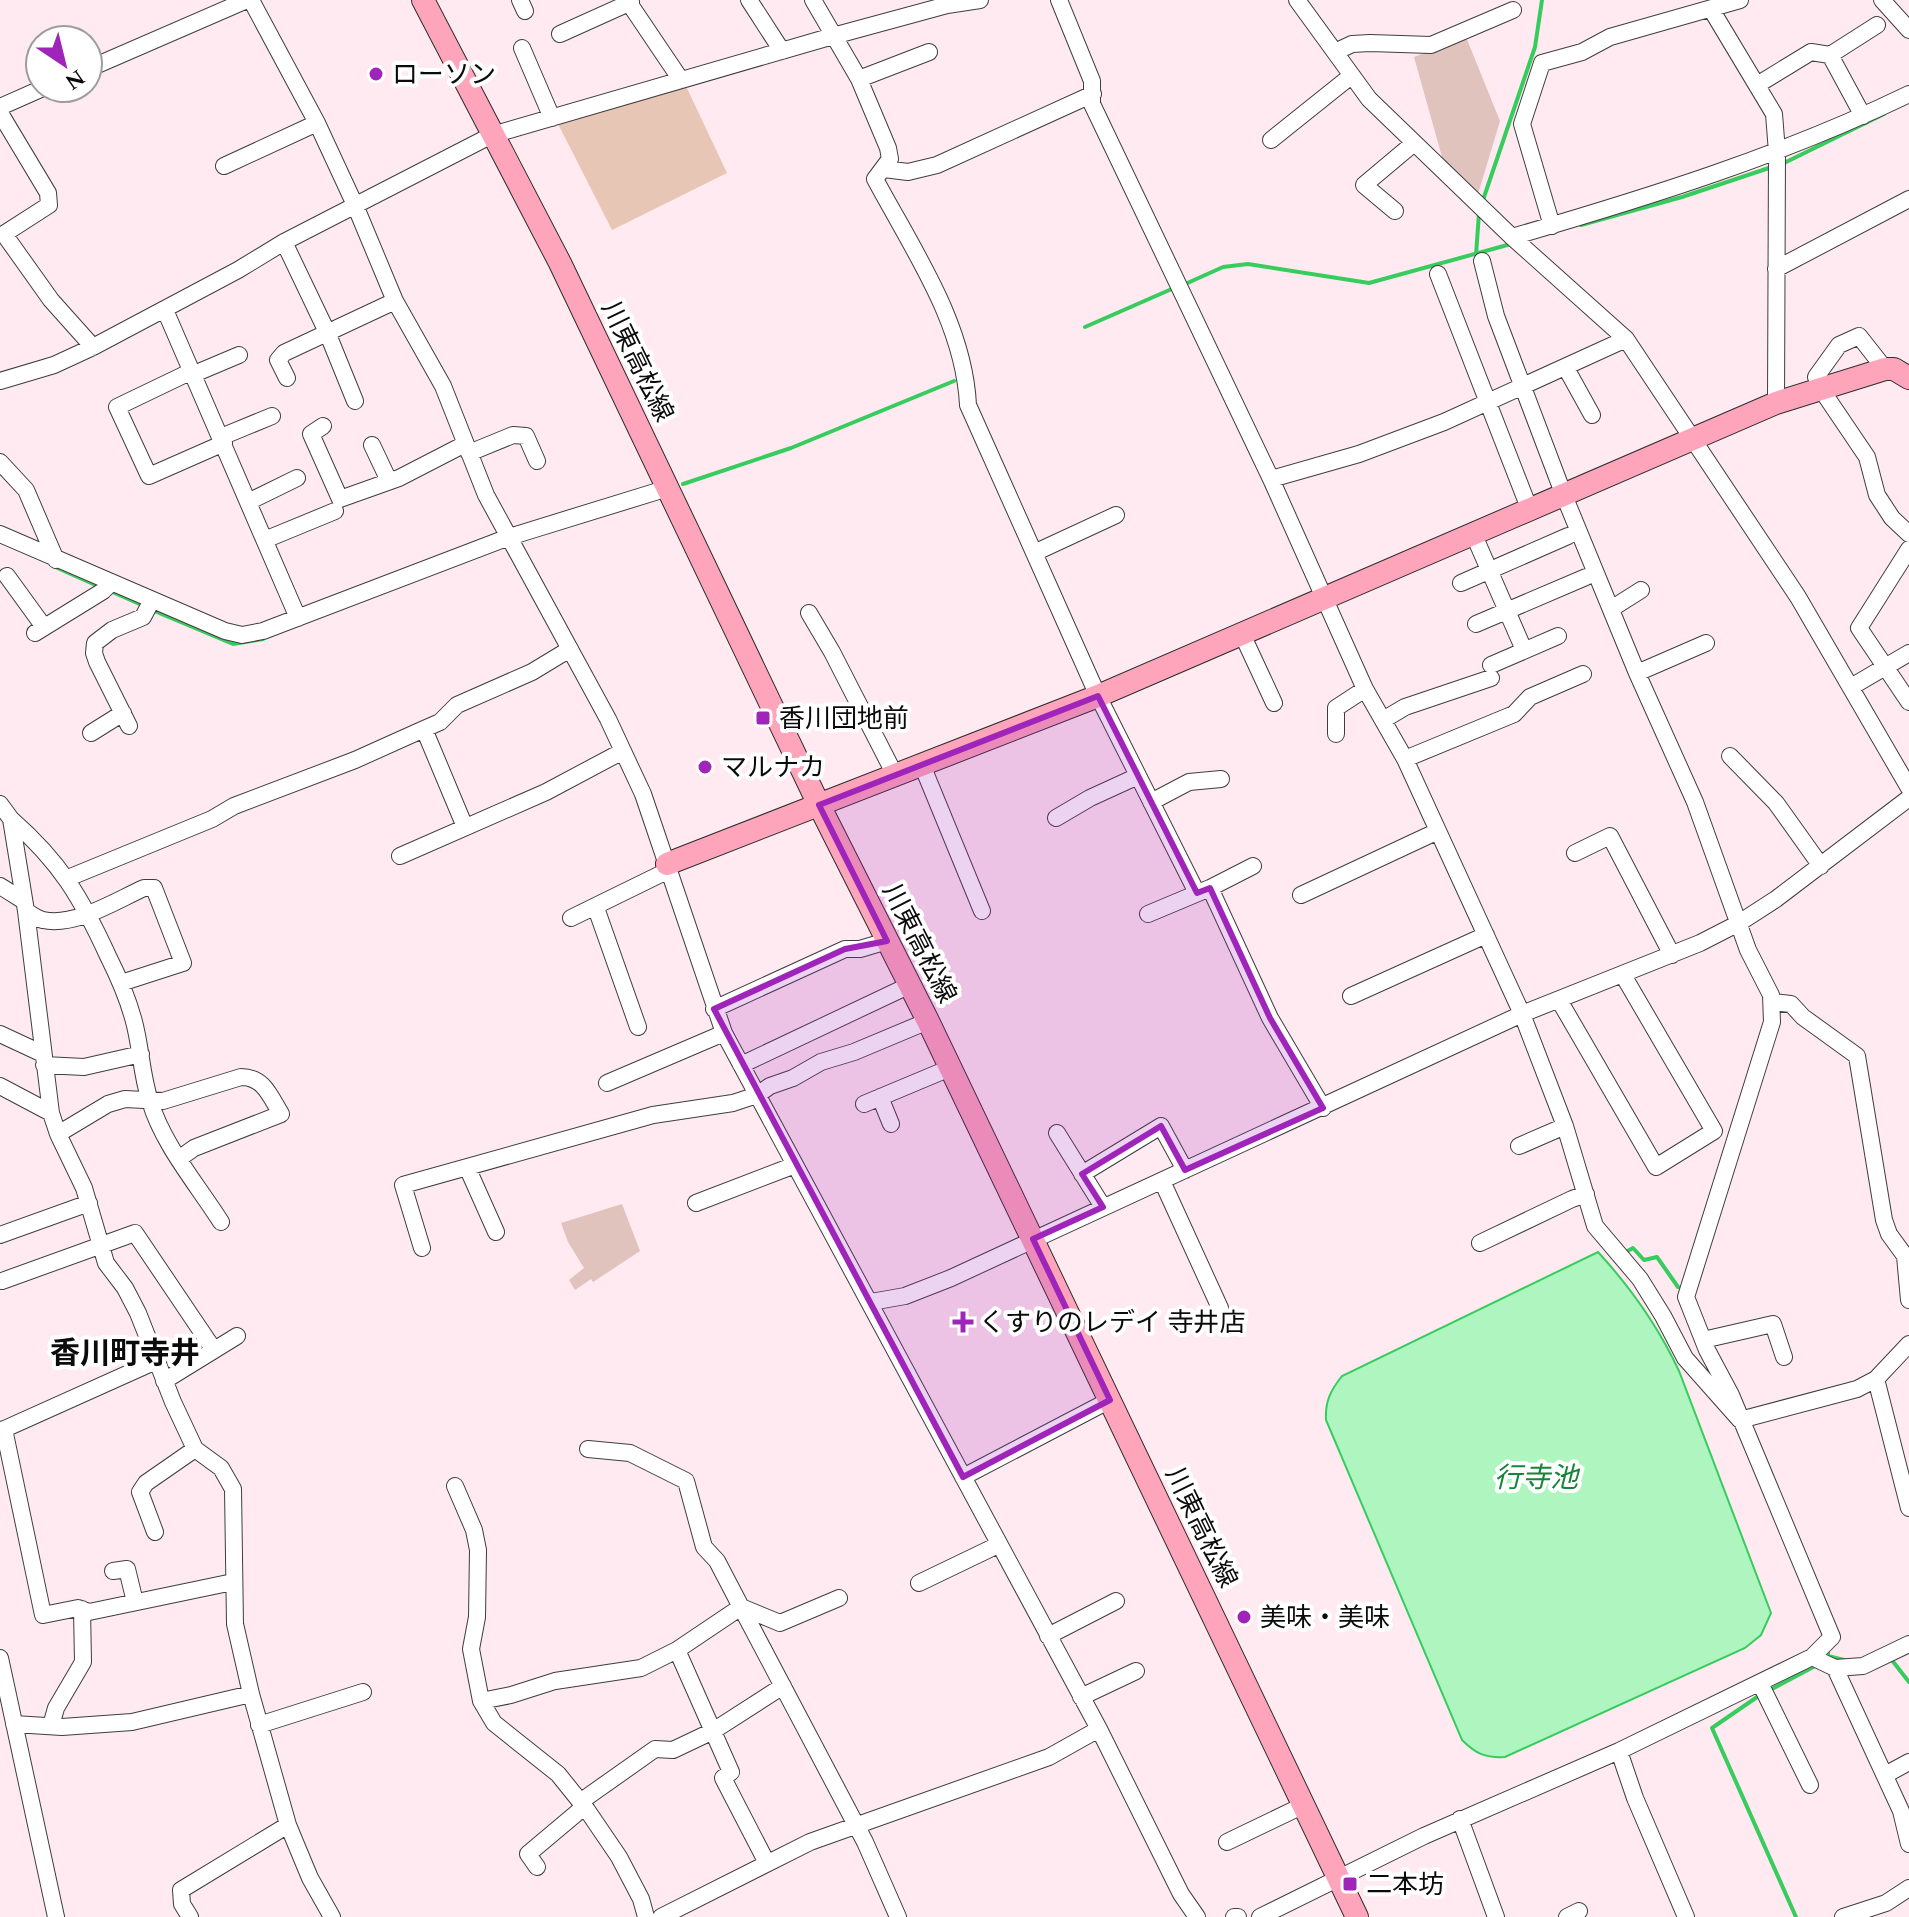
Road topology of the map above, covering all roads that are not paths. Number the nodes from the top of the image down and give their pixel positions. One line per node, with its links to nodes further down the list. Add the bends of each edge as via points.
1 (249, 0): 22 (street); 34 (street)
2 (423, 0): 35 (main road, 川東高松線)
3 (749, 0): 18 (street)
4 (813, 0): 16 (street)
5 (980, 0): 16 (street)
6 (1059, 0): 27 (street)
7 (1297, 0): 20 (street)
8 (1740, 0): 11 (street)
9 (1882, 0): 14 (street)
10 (629, 1): 15 (street); 25 (street)
11 (1711, 9): 26 (street); 44 (street, via 1610,37 1582,52 1542,63 1522,124)
12 (1513, 10): 20 (street, via 1431,45 1352,44)
13 (1877, 25): 21 (street)
14 (1909, 30)
15 (560, 34)
16 (833, 36): 18 (street); 24 (street)
17 (522, 48): 33 (street)
18 (782, 51): 25 (street)
19 (929, 52): 24 (street)
20 (1335, 52): 23 (street)
21 (1830, 55): 26 (street, via 1811,52); 32 (street)
22 (104, 62)
23 (1351, 76): 36 (street); 37 (street)
24 (859, 79): 40 (street, via 888,148 890,159)
25 (681, 80): 33 (street)
26 (1757, 85): 38 (street, via 1774,114)
27 (1093, 94): 40 (street, via 937,165 908,172); 77 (street, via 1092,104)
28 (1909, 94): 32 (street)
29 (24, 96): 30 (street)
30 (0, 107)
31 (0, 113): 54 (street, via 48,193 49,205 4,234)
32 (1863, 116): 38 (street)
33 (552, 118): 35 (street)
34 (317, 123): 39 (street); 42 (street)
35 (492, 135): 42 (street); 79 (main road, 川東高松線)
36 (1271, 140)
37 (1414, 143): 43 (street, via 1364,185); 45 (street)
38 (1777, 152): 44 (street); 48 (street)
39 (224, 166)
40 (884, 169): 92 (street, via 875,179 946,312 967,381 968,405)
41 (1909, 199): 48 (street)
42 (355, 205): 46 (street); 50 (street)
43 (1395, 211)
44 (1552, 226): 45 (street)
45 (1512, 237): 53 (street)
46 (284, 242): 51 (street); 52 (street)
47 (1482, 261): 62 (street)
48 (1776, 269): 65 (street)
49 (1438, 274): 66 (street)
50 (395, 301): 52 (street); 73 (street, via 443,386)
51 (165, 310): 54 (street); 58 (street)
52 (327, 332): 59 (street, via 284,353 278,360); 64 (street)
53 (1626, 339): 56 (street); 70 (street)
54 (93, 347): 61 (street)
55 (239, 355): 58 (street)
56 (1566, 368): 62 (street); 67 (street)
57 (1885, 369): 60 (main road); 63 (main road); 63 (street, via 1859,336 1839,345 1816,377)
58 (193, 373): 71 (street); 71 (street, via 117,407 149,476)
59 (287, 378)
60 (1909, 378)
61 (0, 381)
62 (1522, 389): 66 (street); 80 (street)
63 (1821, 389): 65 (main road); 87 (street, via 1867,457 1877,495)
64 (355, 401)
65 (1776, 403): 70 (main road)
66 (1488, 404): 77 (street, via 1359,454); 82 (street)
67 (1592, 415)
68 (272, 416): 71 (street)
69 (323, 426): 78 (street, via 311,434 340,499)
70 (1695, 438): 80 (main road); 116 (street)
71 (223, 440): 81 (street)
72 (372, 445): 78 (street)
73 (467, 449): 74 (street, via 526,436); 78 (street); 89 (street)
74 (537, 461)
75 (0, 462): 93 (street, via 26,490)
76 (297, 478): 81 (street)
77 (1271, 479): 100 (street)
78 (389, 481)
79 (668, 488): 89 (street); 136 (main road, 川東高松線)
80 (1563, 493): 82 (main road); 102 (street)
81 (250, 501): 90 (street)
82 (1529, 508): 85 (main road)
83 (335, 511): 90 (street)
84 (1116, 515): 92 (street)
85 (1473, 533): 94 (street); 100 (main road)
86 (0, 534): 93 (street)
87 (1909, 534)
88 (1568, 536): 94 (street)
89 (509, 537): 105 (street); 110 (street)
90 (267, 539): 105 (street)
91 (1909, 549): 113 (street, via 1859,628)
92 (1034, 553): 118 (street)
93 (56, 560): 98 (street)
94 (1489, 570): 97 (street); 103 (street)
95 (7, 576): 98 (street, via 40,630)
96 (1586, 577): 103 (street)
97 (1461, 583)
98 (107, 586): 101 (street)
99 (1641, 590): 102 (street)
100 (1326, 597): 107 (main road); 117 (street)
101 (149, 605): 105 (street, via 242,635); 123 (street, via 143,617 95,643 97,662 126,719)
102 (1611, 609): 114 (street)
103 (1507, 611): 106 (street); 111 (street)
104 (809, 613): 129 (street)
105 (298, 618)
106 (1476, 624)
107 (1242, 634): 118 (main road); 120 (street)
108 (1558, 636): 111 (street)
109 (1706, 643): 114 (street)
110 (570, 649): 122 (street, via 457,705); 125 (street)
111 (1524, 650): 121 (street, via 1491,671)
112 (1909, 653): 113 (street)
113 (1886, 668): 116 (street); 119 (street)
114 (1637, 673): 156 (street, via 1695,802)
115 (1583, 674): 127 (street, via 1530,697 1514,714)
116 (1851, 687): 132 (street)
117 (1365, 689): 121 (street); 124 (street, via 1336,708)
118 (1098, 696): 128 (main road); 130 (street)
119 (1909, 702)
120 (1274, 703)
121 (1383, 720): 127 (street)
122 (424, 729): 139 (street); 146 (street)
123 (91, 733)
124 (1336, 734)
125 (623, 751): 139 (street); 145 (street)
126 (1730, 756): 144 (street, via 1776,803)
127 (1405, 759): 140 (street)
128 (922, 765): 129 (main road); 152 (street)
129 (895, 775): 136 (main road)
130 (1138, 776): 134 (street); 137 (street)
131 (1221, 779): 134 (street, via 1189,782)
132 (1909, 788)
133 (1909, 798): 144 (street)
134 (1151, 802): 148 (street)
135 (0, 804): 138 (street)
136 (819, 805): 145 (main road); 158 (main road, 川東高松線)
137 (1056, 818)
138 (11, 819): 146 (street); 150 (street)
139 (465, 827): 142 (street)
140 (1438, 831): 149 (street); 157 (street)
141 (1575, 853): 159 (street, via 1610,836)
142 (400, 856)
143 (1253, 866): 148 (street)
144 (1821, 866): 156 (street)
145 (668, 867): 151 (street); 166 (street)
146 (68, 878): 153 (street)
147 (0, 886): 150 (street)
148 (1203, 890): 154 (street); 180 (street)
149 (1301, 895)
150 (25, 906): 153 (street, via 41,920); 173 (street)
151 (596, 908): 155 (street); 169 (street)
152 (982, 911)
153 (89, 912): 161 (street); 161 (street, via 154,888 183,963)
154 (1148, 914)
155 (571, 918)
156 (1739, 923): 159 (street); 165 (street)
157 (1486, 935): 163 (street); 167 (street)
158 (887, 941): 162 (main road, 川東高松線); 166 (street, via 845,949)
159 (1672, 955): 160 (street)
160 (1623, 975): 164 (street); 164 (street, via 1714,1131 1656,1167)
161 (121, 983): 172 (street)
162 (910, 985): 168 (main road, 川東高松線); 174 (street)
163 (1351, 996)
164 (1559, 1000): 167 (street)
165 (1772, 1002): 205 (street, via 1791,1004 1857,1056 1884,1220 1905,1256); 209 (street, via 1772,1022 1686,1297)
166 (714, 1009): 170 (street)
167 (1522, 1014): 180 (street); 183 (street)
168 (928, 1021): 175 (main road, 川東高松線); 178 (street, via 821,1062)
169 (638, 1027)
170 (724, 1033): 174 (street); 176 (street)
171 (0, 1034): 173 (street)
172 (141, 1054): 173 (street, via 84,1067); 179 (street)
173 (44, 1060): 181 (street)
174 (741, 1065): 178 (street)
175 (950, 1068): 182 (street, via 872,1101); 200 (main road, 川東高松線)
176 (607, 1083)
177 (0, 1086): 181 (street)
178 (757, 1095): 188 (street); 189 (street, via 653,1115)
179 (150, 1102): 185 (street, via 125,1099 108,1104); 187 (street); 187 (street, via 253,1077 281,1114)
180 (1323, 1108): 190 (street)
181 (51, 1113): 185 (street)
182 (891, 1124)
183 (1565, 1126): 186 (street); 193 (street)
184 (1057, 1133): 191 (street)
185 (58, 1134): 194 (street)
186 (1519, 1146)
187 (180, 1158): 197 (street)
188 (795, 1165): 195 (street); 206 (street)
189 (467, 1167): 198 (street); 203 (street, via 403,1185)
190 (1185, 1170): 191 (street, via 1161,1126); 192 (street)
191 (1082, 1174): 196 (street)
192 (1162, 1181): 196 (street); 207 (street)
193 (1586, 1194): 201 (street); 217 (street, via 1595,1226 1640,1279 1685,1358)
194 (89, 1203): 199 (street); 202 (street)
195 (696, 1203)
196 (1103, 1207): 200 (street)
197 (221, 1222)
198 (496, 1232)
199 (0, 1235)
200 (1033, 1239): 206 (street, via 905,1296); 216 (main road, 川東高松線)
201 (1480, 1243)
202 (99, 1245): 204 (street); 211 (street, via 135,1233); 213 (street, via 138,1313)
203 (422, 1248)
204 (2, 1281)
205 (1909, 1300)
206 (871, 1302): 221 (street)
207 (1220, 1308)
208 (237, 1336): 211 (street)
209 (1703, 1340): 212 (street, via 1773,1324); 217 (street)
210 (1909, 1344): 214 (street)
211 (214, 1350): 215 (street)
212 (1784, 1357)
213 (156, 1361): 215 (street); 218 (street)
214 (1876, 1379): 217 (street, via 1857,1389); 223 (street)
215 (164, 1381): 219 (street)
216 (1110, 1400): 221 (street); 255 (main road, 川東高松線)
217 (1740, 1420): 238 (street, via 1832,1637)
218 (2, 1430): 233 (street, via 43,1615)
219 (195, 1449): 224 (street, via 140,1492); 227 (street, via 221,1468 233,1489)
220 (588, 1449): 232 (street, via 630,1453 686,1481 704,1547)
221 (963, 1477): 225 (street)
222 (455, 1486): 245 (street, via 478,1550 471,1649)
223 (1909, 1508)
224 (155, 1532)
225 (998, 1545): 228 (street); 234 (street)
226 (113, 1571): 231 (street, via 127,1569)
227 (233, 1582): 231 (street); 243 (street, via 235,1624)
228 (919, 1583)
229 (839, 1598): 232 (street, via 780,1623)
230 (1116, 1601): 234 (street)
231 (135, 1602): 233 (street)
232 (741, 1607): 236 (street); 240 (street)
233 (82, 1609): 248 (street, via 83,1662)
234 (1048, 1636): 244 (street)
235 (1909, 1644): 238 (street, via 1863,1666)
236 (677, 1650): 245 (street, via 641,1668 555,1681); 250 (street)
237 (0, 1658): 246 (street)
238 (1822, 1662): 241 (street); 253 (street)
239 (1136, 1671): 244 (street)
240 (783, 1686): 250 (street); 259 (street)
241 (1763, 1689): 251 (street); 254 (street)
242 (363, 1692): 247 (street)
243 (251, 1694): 247 (street); 248 (street, via 132,1722)
244 (1081, 1697): 249 (street)
245 (481, 1701): 256 (street, via 494,1723 558,1774)
246 (14, 1724): 248 (street); 266 (street)
247 (259, 1725): 258 (street)
248 (51, 1726)
249 (1099, 1729): 259 (street, via 1049,1757); 272 (street)
250 (713, 1731): 256 (street, via 673,1750 655,1749); 262 (street, via 731,1772 723,1778)
251 (1619, 1751): 257 (street); 276 (street)
252 (1909, 1762): 253 (street)
253 (1885, 1775): 261 (street)
254 (1810, 1785)
255 (1304, 1805): 260 (street); 264 (main road, 川東高松線)
256 (584, 1806): 263 (street, via 528,1854); 269 (street, via 619,1857)
257 (1460, 1819): 264 (street); 275 (street)
258 (288, 1825): 267 (street, via 181,1890); 268 (street)
259 (855, 1825): 262 (street); 271 (street)
260 (1227, 1842)
261 (1909, 1844)
262 (767, 1863): 270 (street)
263 (537, 1867)
264 (1338, 1879): 273 (street); 274 (main road, 川東高松線)
265 (1909, 1888): 277 (street, via 1886,1903)
266 (56, 1917)
267 (190, 1917)
268 (332, 1917)
269 (646, 1917)
270 (661, 1917)
271 (898, 1917)
272 (1197, 1917)
273 (1260, 1917)
274 (1357, 1917)
275 (1496, 1917)
276 (1686, 1917)
277 (1843, 1917)

